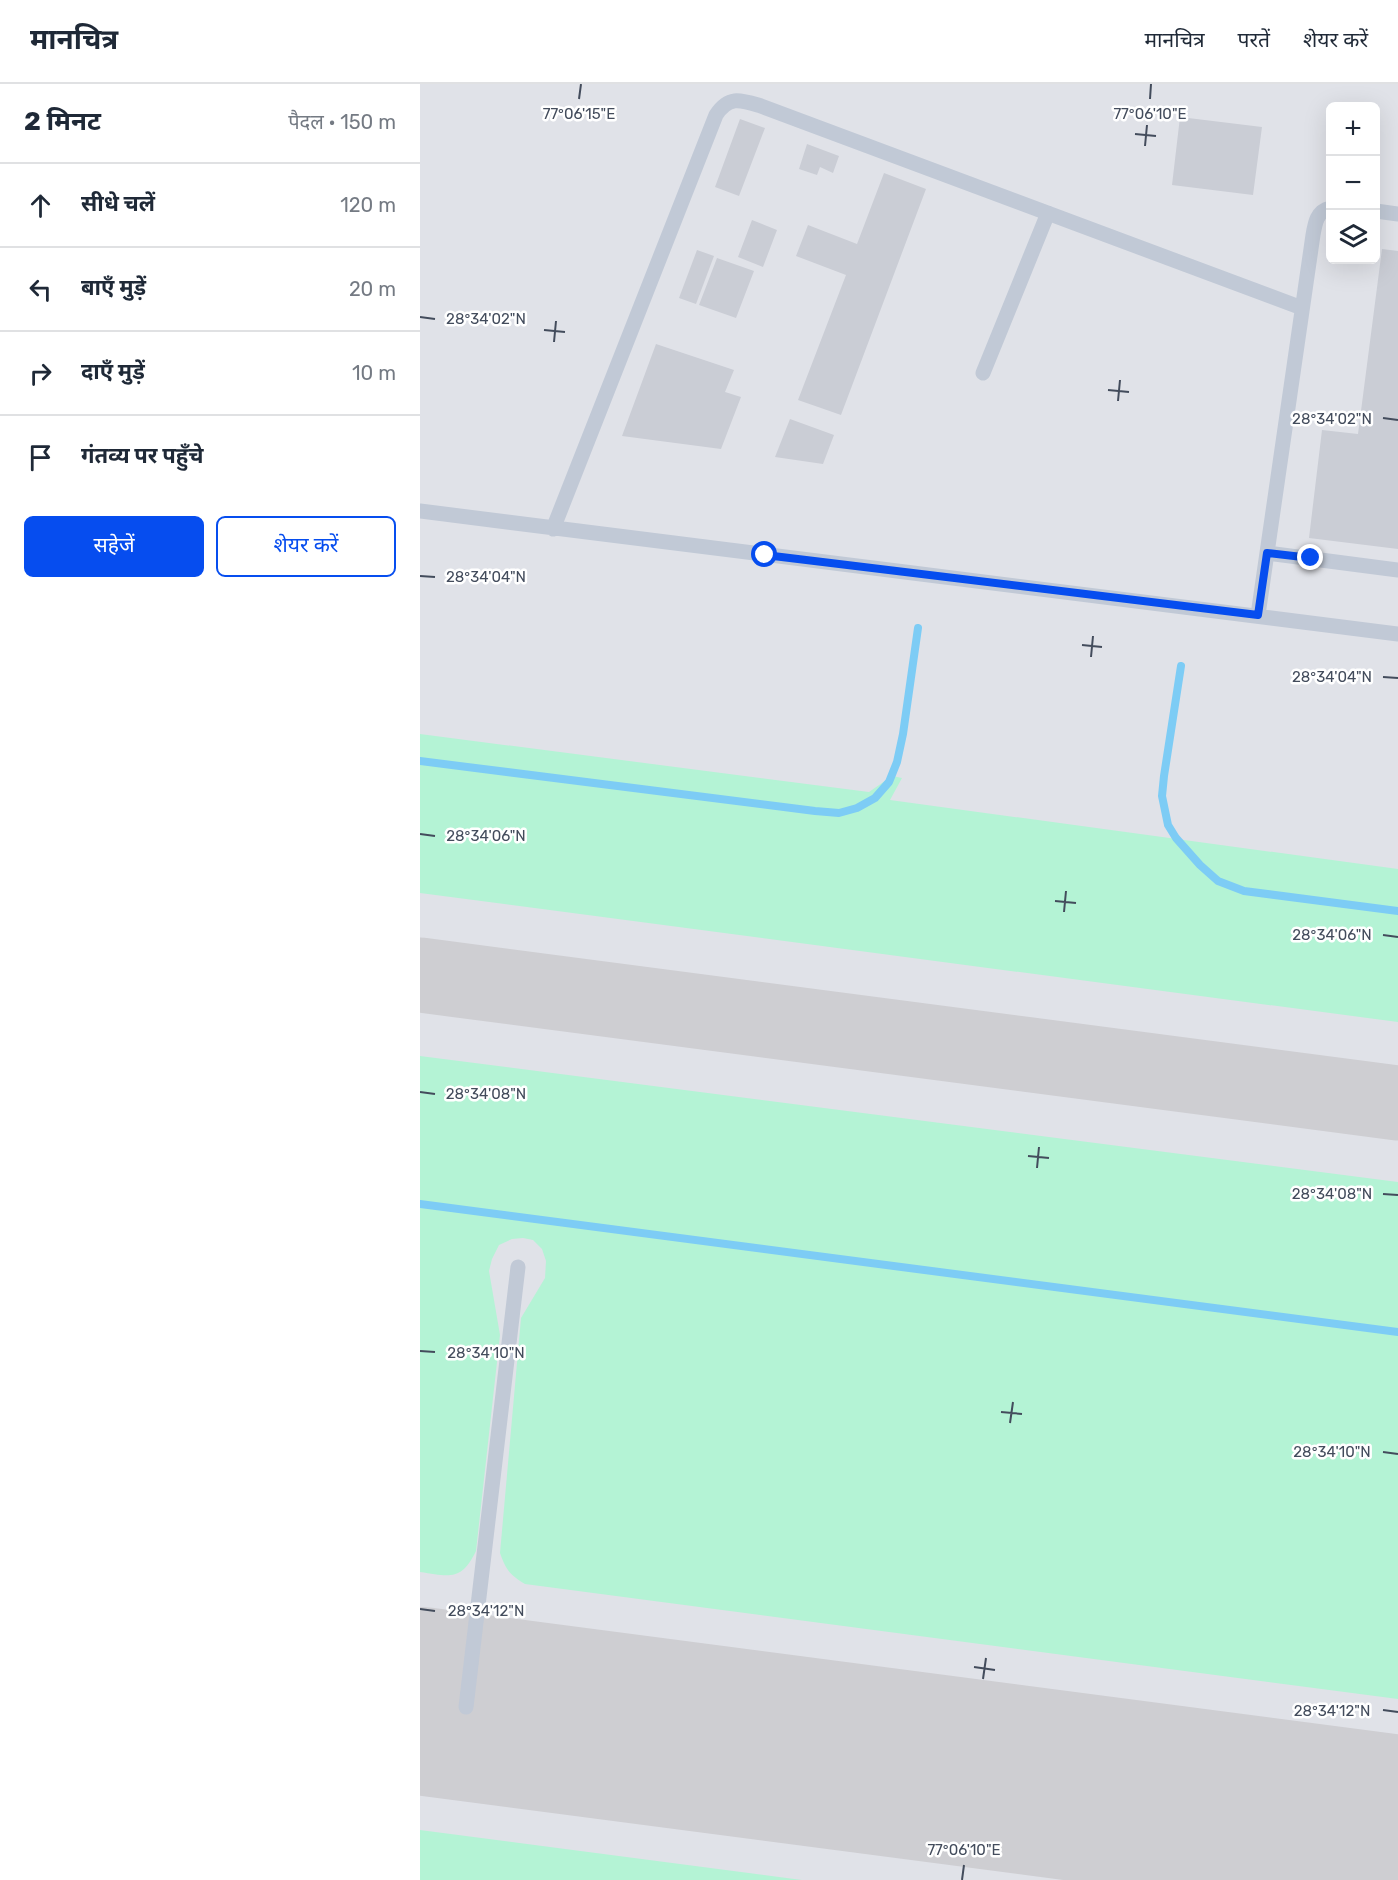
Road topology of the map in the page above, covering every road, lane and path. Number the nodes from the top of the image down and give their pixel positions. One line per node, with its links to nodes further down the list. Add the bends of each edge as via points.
1 (1326, 209): 5 (lane, via 1316,220)
2 (1380, 212): 4 (lane)
3 (1048, 213): 5 (lane); 6 (lane); 8 (lane, via 761,105 731,101 716,115)
4 (1398, 214)
5 (1302, 308): 9 (lane)
6 (983, 372)
7 (420, 511): 8 (lane)
8 (553, 529): 11 (lane)
9 (1267, 553): 10 (lane); 11 (lane)
10 (1398, 570)
11 (1258, 615): 12 (lane)
12 (1398, 634)
13 (518, 1267): 14 (lane)
14 (466, 1707)

